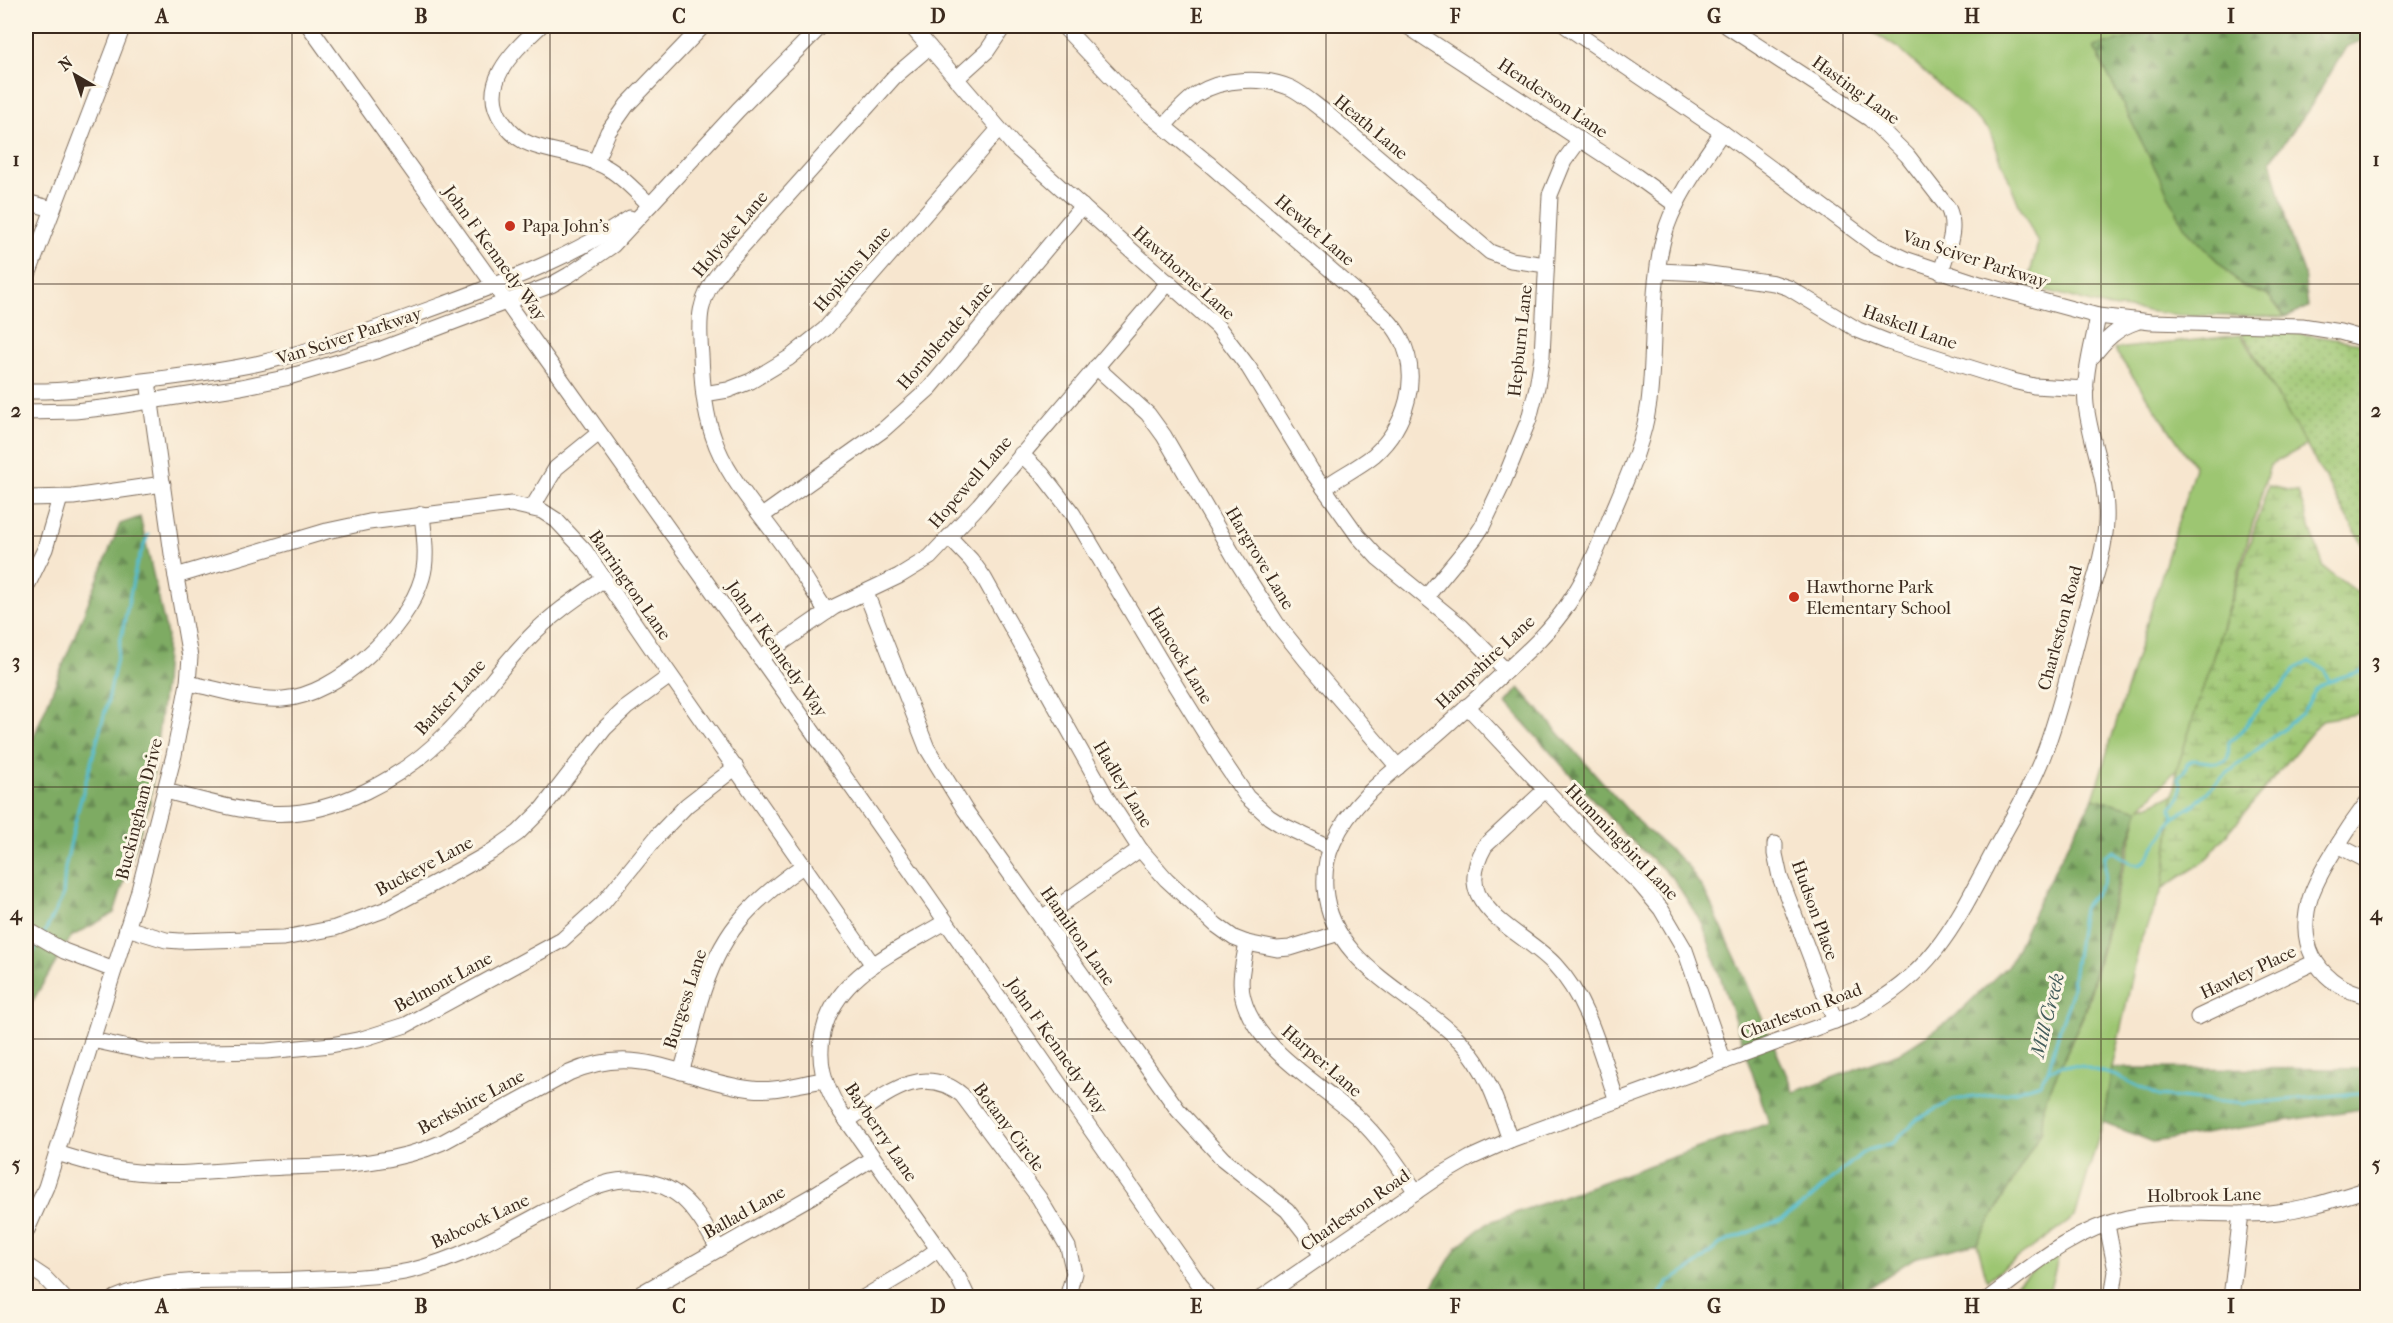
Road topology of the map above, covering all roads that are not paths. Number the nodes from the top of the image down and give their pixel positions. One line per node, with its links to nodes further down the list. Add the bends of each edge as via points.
1 (123, 26): 23 (street)
2 (309, 26): 29 (street, John F Kennedy Way)
3 (540, 26): 18 (street, via 498,73 496,109 508,128 528,144)
4 (703, 26): 18 (street, via 627,105 608,132)
5 (821, 26): 20 (street, Van Sciver Parkway)
6 (911, 26): 12 (street, Hawthorne Lane)
7 (1004, 26): 13 (street, via 987,51)
8 (1063, 26): 14 (street, Hewlet Lane, via 1128,96)
9 (1407, 26): 17 (street, Henderson Lane)
10 (1566, 26): 16 (street, Van Sciver Parkway)
11 (1727, 26): 26 (street, Hasting Lane, via 1870,119 1907,155 1953,217)
12 (929, 47): 13 (street, Hawthorne Lane); 39 (street, Holyoke Lane, via 894,76 712,281 699,319)
13 (956, 79): 15 (street, Hawthorne Lane)
14 (1164, 126): 24 (street, Heath Lane, via 1206,90 1244,81 1281,85 1303,95 1490,252 1511,260); 45 (street, Hewlet Lane, via 1383,316 1403,342 1410,388 1398,426 1373,455)
15 (999, 129): 22 (street, Hawthorne Lane); 39 (street, Hopkins Lane, via 825,329 789,358 751,381)
16 (1722, 132): 21 (street, Hampshire Lane); 26 (street, Van Sciver Parkway, via 1873,244)
17 (1580, 139): 21 (street, Henderson Lane); 24 (street, Hepburn Lane, via 1564,161 1550,195)
18 (595, 162): 20 (street, via 610,169)
19 (26, 202): 23 (street)
20 (650, 205): 29 (street, Van Sciver Parkway, via 574,252); 30 (street, Van Sciver Parkway, via 614,244 597,256 551,285)
21 (1676, 205): 25 (street, Hampshire Lane, via 1663,241)
22 (1082, 206): 28 (street, Hawthorne Lane); 50 (street, Hornblende Lane, via 924,393 883,430)
23 (53, 209): 27 (street)
24 (1546, 265): 56 (street, Hepburn Lane, via 1540,371 1523,435 1478,533)
25 (1659, 271): 37 (street, Haskell Lane, via 1774,283 1858,330 1888,342 2034,386); 59 (street, Hampshire Lane, via 1649,401 1631,471 1577,590 1557,620)
26 (1941, 272): 31 (street, Van Sciver Parkway)
27 (26, 280)
28 (1169, 282): 35 (street, Hopewell Lane); 45 (street, Hawthorne Lane, via 1206,315 1239,354)
29 (494, 286): 30 (street, John F Kennedy Way); 36 (street, Van Sciver Parkway, via 299,353)
30 (506, 302): 40 (street, Van Sciver Parkway, via 330,366 241,387); 42 (street, John F Kennedy Way)
31 (2098, 316): 32 (street, Van Sciver Parkway); 34 (street, Charleston Road)
32 (2139, 321): 33 (street, Van Sciver Parkway, via 2302,326); 34 (street, via 2122,327)
33 (2367, 340)
34 (2090, 360): 37 (street, Charleston Road)
35 (1096, 367): 43 (street, Hopewell Lane); 64 (street, Hargrove Lane, via 1156,424 1286,636)
36 (148, 381): 38 (street, Van Sciver Parkway, via 65,391); 40 (street, Buckingham Drive)
37 (2086, 389): 85 (street, Charleston Road, via 2092,440 2105,484 2106,522 2046,748 1985,871 1933,955 1907,981 1876,1003)
38 (26, 391)
39 (704, 394): 50 (street, Holyoke Lane, via 719,452)
40 (150, 402): 41 (street, Van Sciver Parkway); 44 (street, Buckingham Drive)
41 (26, 412)
42 (599, 433): 48 (street, via 556,468); 58 (street, John F Kennedy Way)
43 (1021, 454): 51 (street, Hopewell Lane); 70 (street, Hancock Lane, via 1073,514 1247,797 1280,824)
44 (163, 484): 47 (street); 52 (street, Buckingham Drive)
45 (1324, 488): 56 (street, Hawthorne Lane, via 1368,548)
46 (26, 498): 47 (street)
47 (60, 498): 54 (street, via 45,549)
48 (532, 508): 49 (street, Barrington Lane, via 503,504); 53 (street, Barrington Lane, via 556,520 585,550)
49 (422, 514): 52 (street, Barrington Lane, via 341,527); 61 (street, via 422,580 412,601 382,641 346,674 313,692 284,699)
50 (762, 516): 57 (street, Holyoke Lane)
51 (949, 537): 55 (street, Hopewell Lane, via 915,568); 71 (street, Hadley Lane, via 987,584 1095,778)
52 (176, 576): 61 (street, Buckingham Drive, via 190,657)
53 (604, 579): 60 (street, Barrington Lane); 66 (street, Barker Lane, via 527,639 438,743 386,780 357,795 313,811 267,813)
54 (26, 588)
55 (866, 593): 57 (street, Hopewell Lane); 74 (street, Hamilton Lane, via 933,760)
56 (1426, 597): 59 (street, Hawthorne Lane)
57 (827, 612): 58 (street, Hopewell Lane)
58 (760, 658): 75 (street, John F Kennedy Way)
59 (1506, 671): 62 (street, Hampshire Lane)
60 (670, 676): 63 (street, Barrington Lane); 76 (street, Buckeye Lane, via 605,728 542,809 518,833 491,852 384,910 343,925 284,938 180,941)
61 (188, 683): 66 (street, Buckingham Drive)
62 (1467, 706): 64 (street, Hampshire Lane); 65 (street, Hummingbird Lane)
63 (736, 767): 73 (street, Barrington Lane); 86 (street, Belmont Lane, via 687,805 603,903 562,940 406,1025 331,1045 267,1051 152,1053)
64 (1398, 767): 70 (street, Hampshire Lane, via 1354,811)
65 (1545, 790): 87 (street, Hummingbird Lane, via 1644,890 1670,922 1685,950); 90 (street, via 1485,846 1474,882 1489,908 1566,978 1592,1028)
66 (165, 791): 76 (street, Buckingham Drive)
67 (2367, 801): 69 (street)
68 (1775, 844): 85 (street, Hudson Place, via 1780,877)
69 (2339, 846): 72 (street); 80 (street, via 2308,903 2308,943)
70 (1331, 848): 78 (street, Hampshire Lane, via 1324,885)
71 (1140, 849): 74 (street); 79 (street, Hadley Lane, via 1206,917)
72 (2367, 861)
73 (804, 865): 81 (street, Barrington Lane); 88 (street, Burgess Lane, via 753,904 728,936 705,988)
74 (1042, 918): 102 (street, Hamilton Lane, via 1189,1123 1223,1159 1287,1210)
75 (945, 922): 81 (street, Bayberry Lane); 110 (street, John F Kennedy Way)
76 (127, 928): 82 (street, Buckingham Drive)
77 (26, 929): 82 (street, via 64,951)
78 (1338, 933): 79 (street, Hadley Lane, via 1290,948); 92 (street, Hampshire Lane, via 1362,963 1463,1044 1484,1074)
79 (1247, 943): 96 (street, Harper Lane, via 1242,998 1257,1026 1292,1064 1377,1137)
80 (2315, 962): 83 (street, via 2336,984); 84 (street, Hawley Place)
81 (873, 965): 89 (street, Bayberry Lane, via 843,990 828,1014 820,1049)
82 (114, 970): 86 (street, Buckingham Drive)
83 (2367, 996)
84 (2198, 1017)
85 (1835, 1021): 87 (street, Charleston Road)
86 (92, 1040): 93 (street, Buckingham Drive)
87 (1724, 1062): 90 (street, Charleston Road)
88 (681, 1072): 89 (street, Berkshire Lane, via 756,1090); 93 (street, Berkshire Lane, via 616,1060 584,1066 426,1149 373,1162 157,1174 125,1171)
89 (825, 1080): 91 (street, Bayberry Lane)
90 (1617, 1101): 92 (street, Charleston Road)
91 (847, 1121): 94 (street, Bayberry Lane); 109 (street, Botany Circle, via 892,1091 915,1082 940,1082 962,1095 1029,1185 1068,1247 1074,1273)
92 (1510, 1140): 96 (street, Charleston Road, via 1470,1158)
93 (57, 1153): 99 (street, Buckingham Drive)
94 (873, 1158): 100 (street, Ballad Lane); 101 (street, Bayberry Lane)
95 (2367, 1189): 97 (street, Holbrook Lane, via 2291,1210)
96 (1416, 1191): 102 (street, Charleston Road)
97 (2241, 1214): 98 (street, Holbrook Lane, via 2165,1212); 114 (street)
98 (2106, 1225): 112 (street, Holbrook Lane, via 2064,1243); 113 (street, via 2116,1271)
99 (26, 1232)
100 (718, 1249): 105 (street, Babcock Lane, via 699,1215 681,1196 655,1184 612,1181 584,1191 482,1245 410,1271 331,1279 174,1282); 106 (street, Ballad Lane)
101 (938, 1249): 107 (street); 108 (street, Bayberry Lane)
102 (1323, 1256): 111 (street, Charleston Road)
103 (26, 1265): 104 (street)
104 (64, 1298)
105 (115, 1298)
106 (633, 1298)
107 (863, 1298)
108 (968, 1298)
109 (1067, 1298)
110 (1209, 1298)
111 (1261, 1298)
112 (1989, 1298)
113 (2112, 1298)
114 (2231, 1298)

